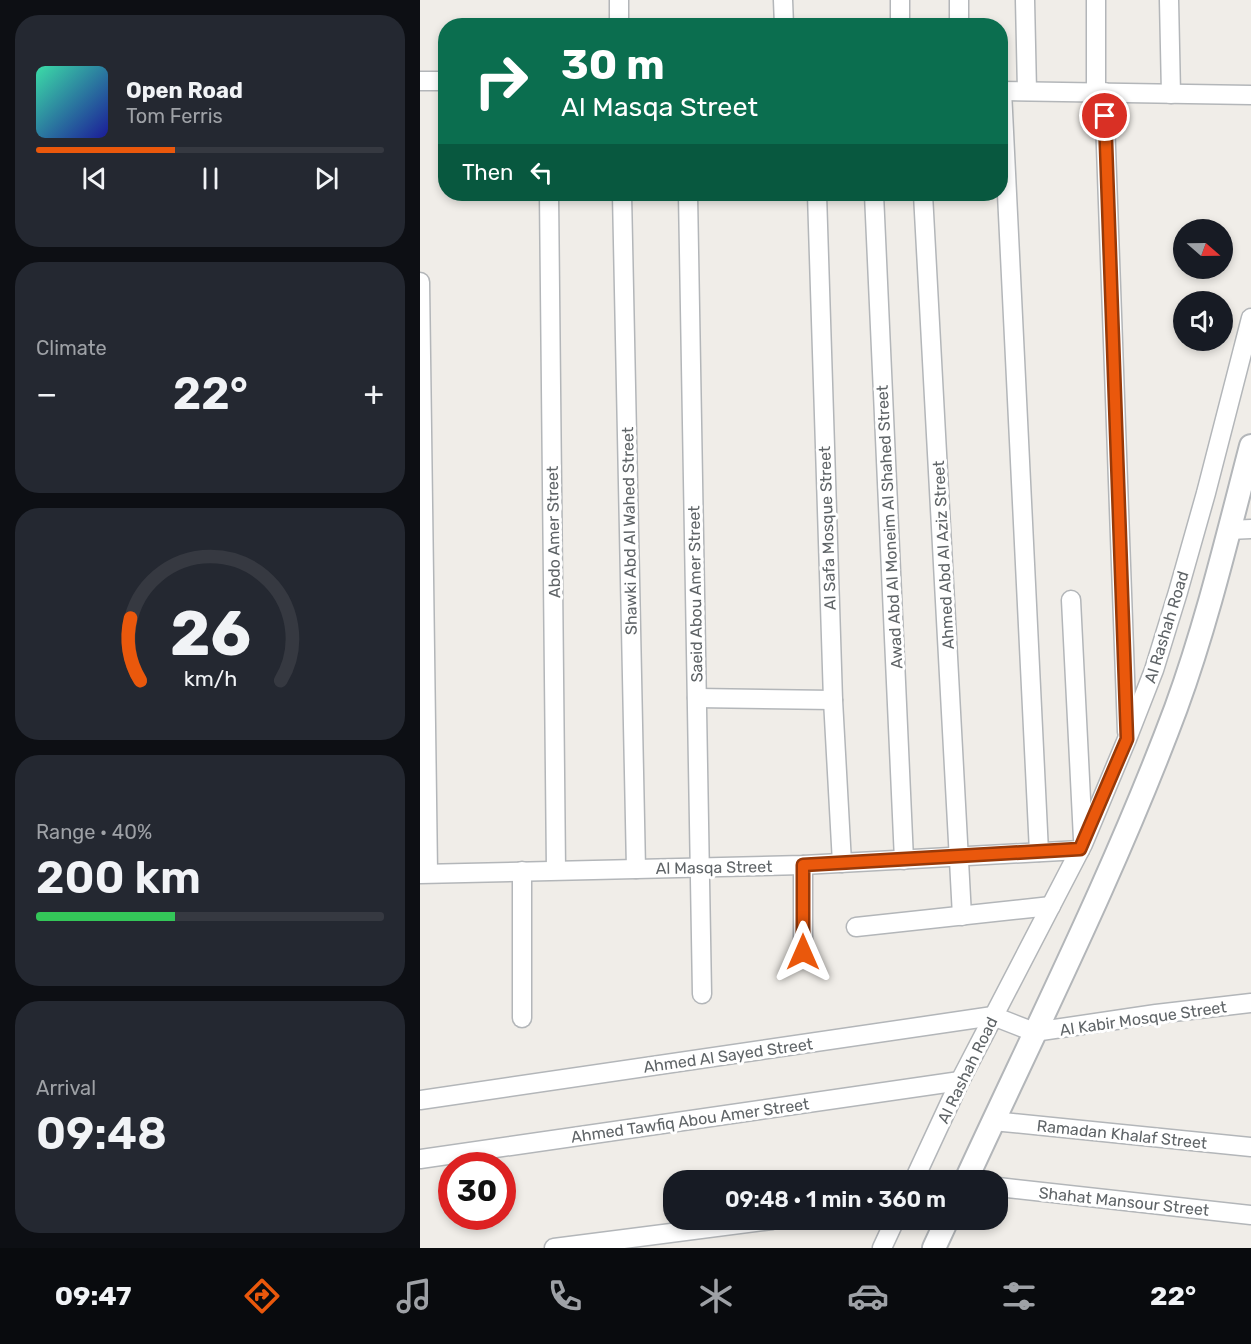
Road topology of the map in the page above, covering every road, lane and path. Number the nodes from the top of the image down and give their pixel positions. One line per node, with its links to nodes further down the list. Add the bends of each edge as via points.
1 (619, 0): 8 (street)
2 (783, 0): 9 (street)
3 (900, 0): 10 (street)
4 (958, 0): 11 (street)
5 (1025, 0): 15 (street)
6 (1096, 0): 16 (street)
7 (1169, 0): 17 (street)
8 (619, 18)
9 (784, 18)
10 (900, 18)
11 (959, 18)
12 (420, 81): 13 (street)
13 (438, 81)
14 (1008, 91): 15 (street)
15 (1027, 91): 16 (street)
16 (1100, 92): 17 (street); 33 (street)
17 (1171, 94): 18 (street)
18 (1251, 95)
19 (549, 201): 42 (street, Abdo Amer Street)
20 (622, 201): 41 (street, Shawki Abd Al Wahed Street)
21 (688, 201): 31 (street, Saeid Abou Amer Street)
22 (817, 201): 32 (street, Al Safa Mosque Street)
23 (873, 201): 37 (street, Awad Abd Al Moneim Al Shahed Street)
24 (923, 201): 36 (street, Ahmed Abd Al Aziz Street)
25 (1006, 201): 35 (street)
26 (420, 282): 44 (street)
27 (1251, 318): 33 (street, Al Rashah Road, via 1178,592)
28 (1251, 446): 29 (street, Al Rashah Road)
29 (1240, 530): 53 (street, Al Rashah Road, via 1126,830)
30 (1071, 600): 34 (street)
31 (697, 698): 32 (street); 40 (street, Saeid Abou Amer Street)
32 (833, 700): 38 (street, Al Safa Mosque Street)
33 (1127, 739): 34 (street, Al Rashah Road)
34 (1081, 847): 35 (street, Al Masqa Street); 45 (street, Al Rashah Road)
35 (1039, 852): 36 (street, Al Masqa Street)
36 (959, 856): 37 (street, Al Masqa Street); 46 (street, Ahmed Abd Al Aziz Street)
37 (904, 860): 38 (street, Al Masqa Street)
38 (842, 863): 39 (street, Al Masqa Street)
39 (803, 865): 40 (street, Al Masqa Street); 48 (street)
40 (700, 867): 41 (street, Al Masqa Street); 49 (street, Saeid Abou Amer Street)
41 (636, 869): 42 (street, Al Masqa Street)
42 (556, 870): 43 (street, Al Masqa Street)
43 (522, 871): 44 (street, Al Masqa Street); 52 (street)
44 (424, 873)
45 (1051, 906): 46 (street); 51 (street, Al Rashah Road)
46 (962, 916): 47 (street)
47 (856, 927)
48 (803, 952)
49 (702, 994)
50 (1251, 1003): 53 (street, Al Kabir Mosque Street)
51 (993, 1016): 53 (street, Ahmed Al Sayed Street); 54 (street, Al Rashah Road); 55 (street, Ahmed Al Sayed Street)
52 (522, 1018)
53 (1034, 1032): 56 (street, Al Rashah Road)
54 (960, 1081): 58 (street, Ahmed Tawfiq Abou Amer Street); 59 (street, Al Rashah Road)
55 (420, 1100)
56 (993, 1121): 57 (street, Ramadan Khalaf Street); 60 (street, Al Rashah Road)
57 (1251, 1147)
58 (420, 1159)
59 (919, 1170)
60 (971, 1170)
61 (1008, 1188): 62 (street, Shahat Mansour Street)
62 (1251, 1215)
63 (694, 1230): 66 (street)
64 (891, 1230): 67 (street)
65 (942, 1230): 68 (street)
66 (554, 1248)
67 (882, 1248)
68 (934, 1248)

